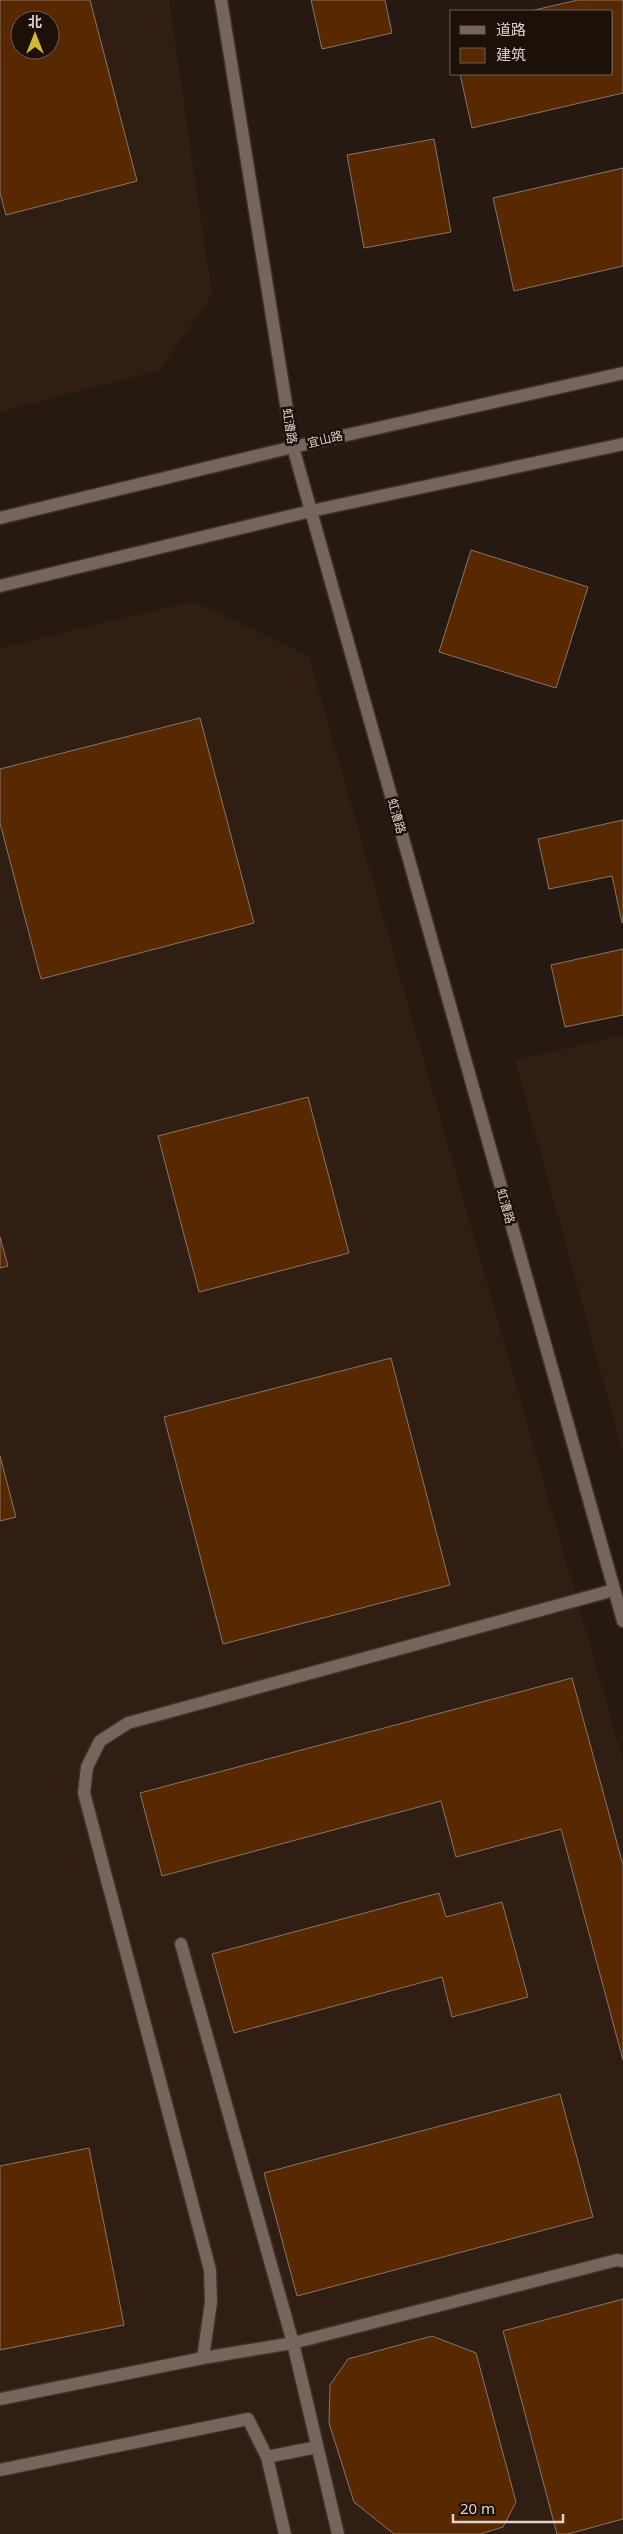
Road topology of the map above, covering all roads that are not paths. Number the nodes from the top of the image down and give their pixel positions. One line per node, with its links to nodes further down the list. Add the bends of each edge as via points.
1 (221, 0): 4 (main road, 虹漕路)
2 (623, 373): 4 (main road, 宜山路)
3 (623, 444): 5 (main road)
4 (293, 447): 5 (main road, 虹漕路); 6 (main road, 宜山路)
5 (310, 511): 7 (main road); 8 (main road, 虹漕路)
6 (0, 518)
7 (0, 586)
8 (614, 1590): 9 (main road, 虹漕路); 13 (main road, via 128,1723 100,1740 87,1767 84,1793 210,2270 211,2302)
9 (623, 1622)
10 (181, 1944): 12 (main road)
11 (623, 2261): 12 (main road)
12 (293, 2343): 13 (main road); 15 (main road)
13 (203, 2358): 14 (main road)
14 (0, 2399)
15 (317, 2446): 16 (main road); 19 (main road)
16 (267, 2458): 17 (main road, via 248,2418); 18 (main road)
17 (0, 2470)
18 (285, 2534)
19 (338, 2534)

